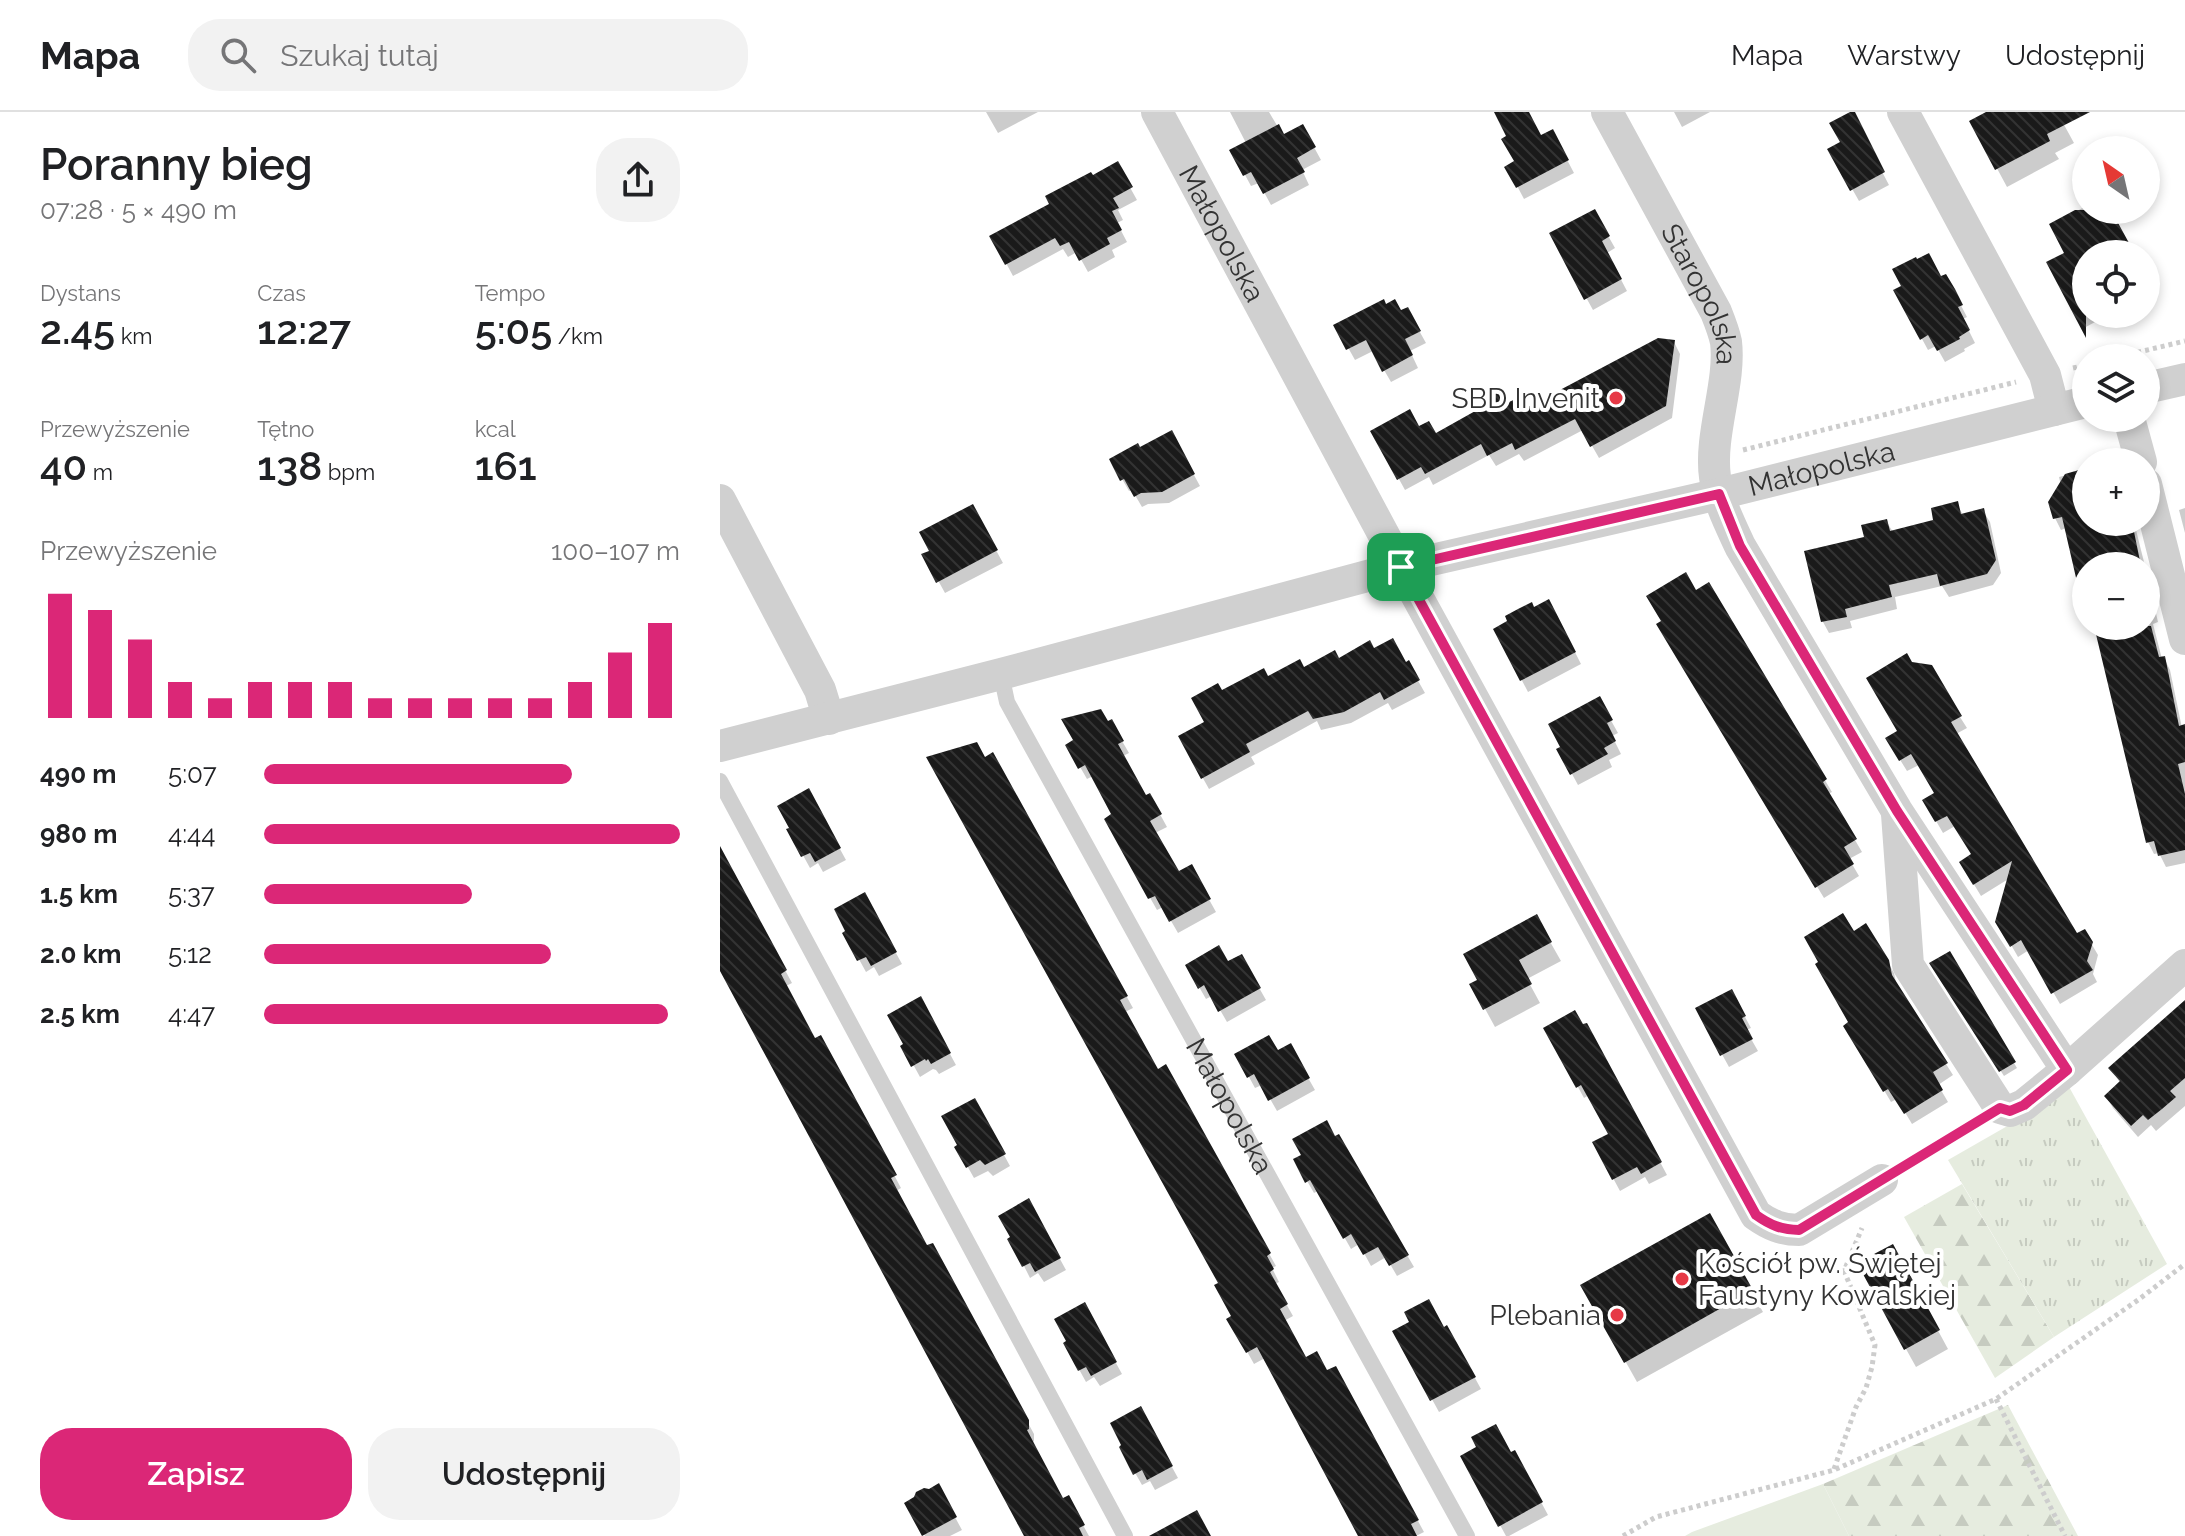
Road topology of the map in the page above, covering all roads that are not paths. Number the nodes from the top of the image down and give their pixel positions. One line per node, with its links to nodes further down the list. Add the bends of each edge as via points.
1 (1157, 112): 11 (street, Małopolska)
2 (1607, 112): 8 (street, Staropolska, via 1722,327 1725,361 1714,476)
3 (1903, 112): 7 (street, via 2045,375)
4 (2185, 379): 5 (street)
5 (2160, 385)
6 (2072, 406): 7 (street, Małopolska)
7 (2054, 410): 8 (street, Małopolska)
8 (1719, 494): 11 (street, Małopolska); 17 (street, Staropolska, via 1740,546)
9 (720, 500): 14 (street, via 820,690)
10 (2159, 536): 12 (street)
11 (1401, 567): 13 (street, Małopolska); 20 (street, via 1756,1215 1785,1230 1799,1230)
12 (2185, 639)
13 (1001, 674): 14 (street, Małopolska); 22 (lane, Małopolska, via 1007,702)
14 (829, 719): 15 (street, Małopolska)
15 (720, 746)
16 (720, 781): 21 (lane)
17 (1897, 811): 19 (street, Staropolska); 19 (street, via 1908,965 2000,1108 2010,1111 2024,1105)
18 (2185, 965): 19 (street)
19 (2067, 1070)
20 (1882, 1180)
21 (1125, 1536)
22 (1467, 1536)

